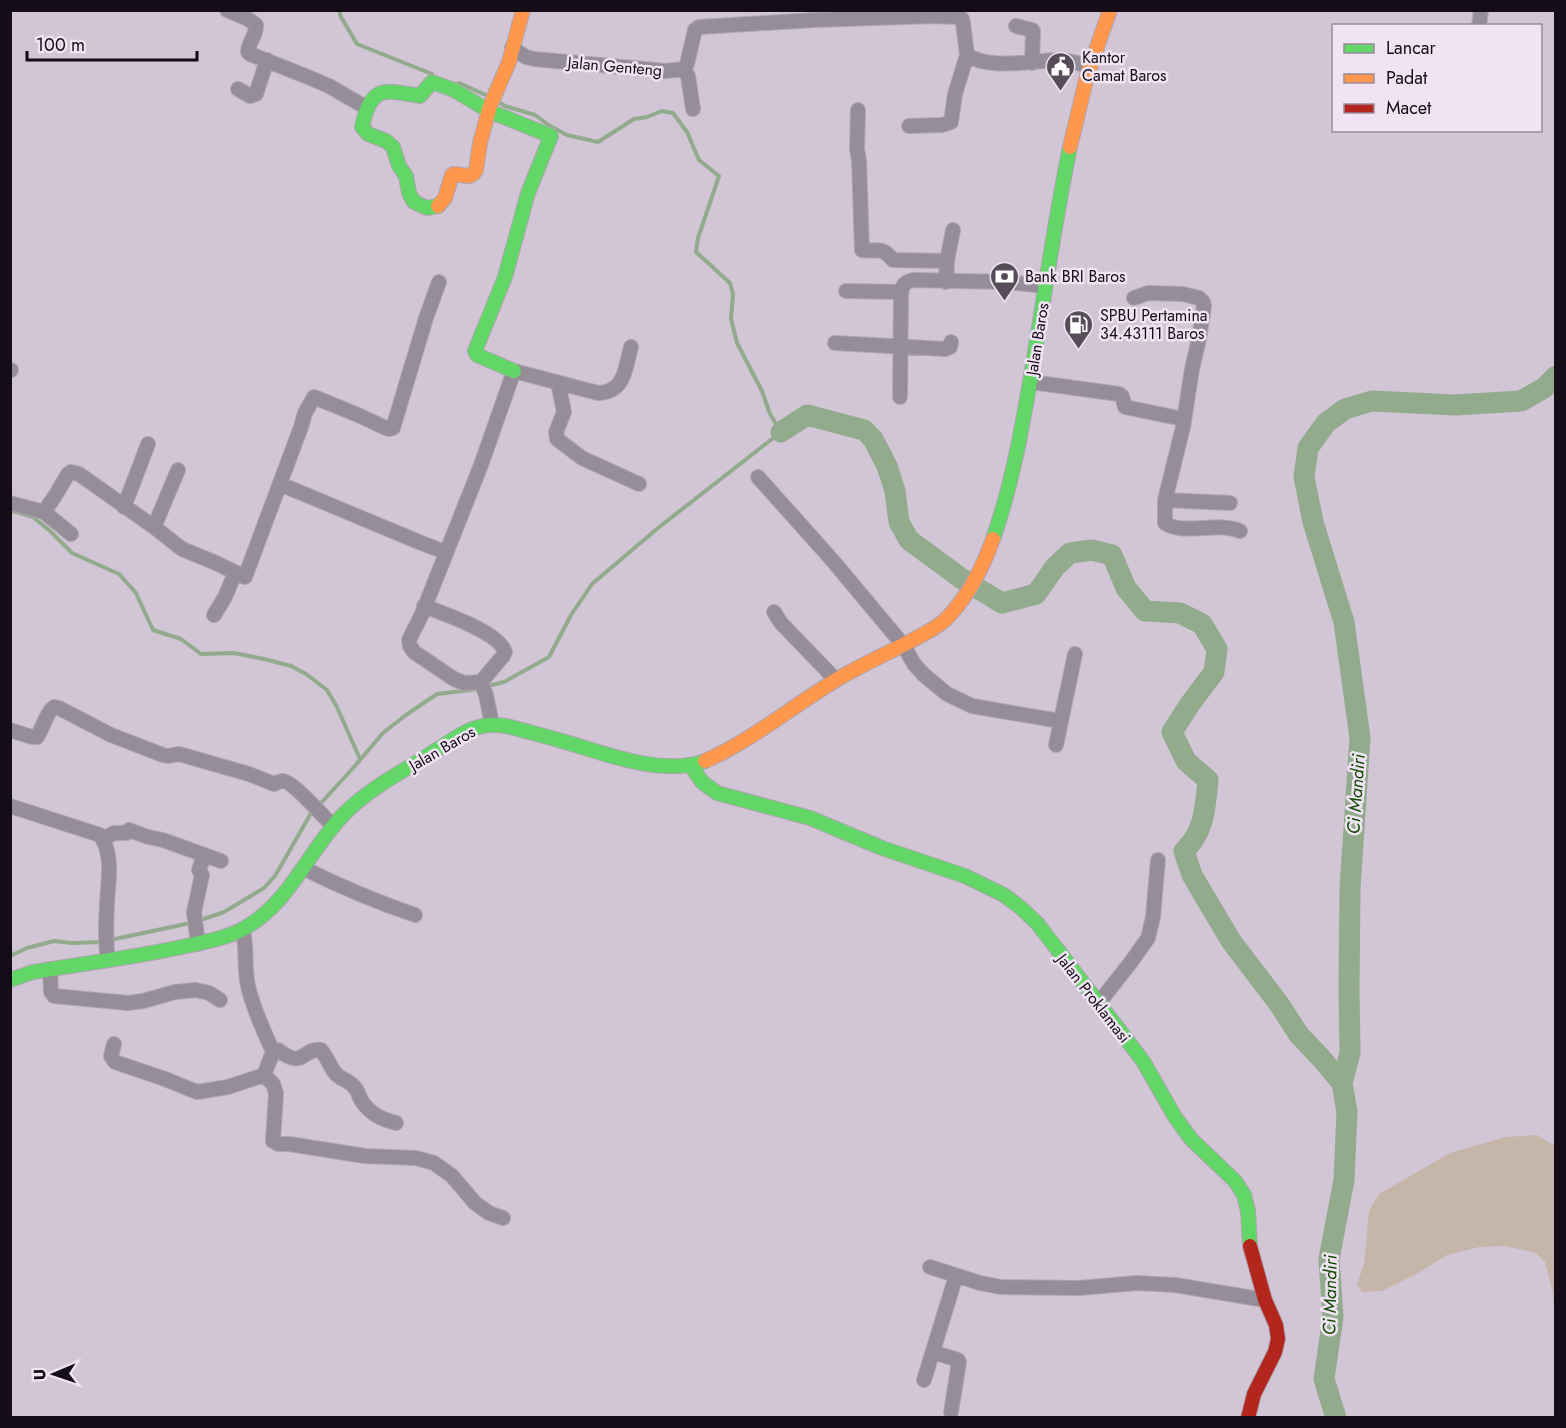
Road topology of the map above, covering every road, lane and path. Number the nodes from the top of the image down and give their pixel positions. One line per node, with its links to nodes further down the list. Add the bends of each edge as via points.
1 (227, 10): 7 (street, via 254,23 256,30 248,52)
2 (523, 10): 5 (street)
3 (1110, 10): 9 (street, Jalan Baros)
4 (1016, 26): 8 (street, via 1034,32)
5 (512, 48): 10 (street, Jalan Genteng, via 534,59 666,71); 12 (street)
6 (967, 55): 8 (street, via 987,63); 10 (street, Jalan Genteng, via 963,23 958,17 814,20 699,27); 16 (street, via 951,122)
7 (267, 60): 11 (street, via 256,94 250,96); 13 (street, via 319,81)
8 (1032, 63): 9 (street, via 1058,60)
9 (1089, 66): 21 (street, Jalan Baros, via 1075,118)
10 (684, 69): 14 (street)
11 (238, 89)
12 (492, 104): 13 (street, via 430,82 420,96 381,92); 13 (street, via 474,173 453,175 440,206 430,209 412,200 393,146 364,132); 29 (street, via 551,136 528,193 505,277 476,351 477,355)
13 (367, 108)
14 (693, 109)
15 (858, 110): 18 (street, via 862,250 882,251 893,260)
16 (909, 126)
17 (953, 230): 18 (street)
18 (947, 261): 20 (street)
19 (439, 282): 37 (street, via 393,428 314,397)
20 (946, 282): 21 (street); 23 (street, via 909,281)
21 (1045, 286): 30 (street, Jalan Baros)
22 (846, 291): 23 (street)
23 (901, 292): 27 (street)
24 (1134, 298): 33 (street, via 1148,293 1183,294 1203,302)
25 (951, 342): 27 (street, via 948,348)
26 (835, 343): 27 (street)
27 (901, 346): 32 (street)
28 (631, 347): 31 (street, via 618,386 611,391 598,393)
29 (514, 371): 31 (street); 47 (street)
30 (1030, 382): 33 (street, via 1119,394 1125,406); 52 (street, Jalan Baros, via 1006,498 985,562 945,620)
31 (558, 383): 38 (street, via 564,412 557,439 582,458)
32 (900, 397)
33 (1183, 419): 39 (street)
34 (148, 444): 42 (street)
35 (178, 470): 44 (street)
36 (758, 477): 52 (street)
37 (280, 484): 47 (street); 48 (street, via 245,577)
38 (639, 484)
39 (1165, 500): 41 (street); 45 (street, via 1165,523 1170,526 1232,527)
40 (10, 503): 43 (street)
41 (1230, 503)
42 (124, 507): 43 (street, via 71,472); 44 (street)
43 (44, 512): 46 (street)
44 (154, 527): 48 (street, via 182,549)
45 (1240, 531)
46 (71, 534)
47 (445, 552): 49 (street)
48 (236, 573): 51 (street)
49 (424, 606): 55 (street, via 409,640 411,648 454,679); 55 (street, via 472,626 502,646 505,652)
50 (774, 612): 54 (street)
51 (214, 615)
52 (904, 646): 54 (street, Jalan Baros); 56 (street, via 924,675 972,706)
53 (1075, 654): 56 (street)
54 (836, 680): 60 (street, Jalan Baros, via 747,738)
55 (483, 687): 57 (street)
56 (1060, 721): 59 (street)
57 (492, 724): 60 (street, Jalan Baros, via 610,756 666,767); 62 (street, Jalan Baros, via 474,728 366,793)
58 (10, 730): 62 (street, via 37,737 54,707 163,755 179,754 274,784 285,781)
59 (1056, 745)
60 (691, 766): 75 (street, Jalan Proklamasi, via 701,782 717,793 812,819 968,877 1011,898 1037,923)
61 (10, 806): 63 (street)
62 (328, 821): 67 (street, Jalan Baros)
63 (103, 839): 64 (street, via 129,830); 71 (street, via 110,873)
64 (204, 855): 66 (street); 70 (street, via 195,905)
65 (1158, 860): 75 (street, via 1148,938)
66 (221, 861)
67 (303, 868): 68 (street); 69 (street, Jalan Baros, via 267,912)
68 (415, 915)
69 (243, 930): 70 (street, Jalan Baros); 77 (street, via 248,985)
70 (198, 944): 71 (street, Jalan Baros)
71 (106, 948): 72 (street, Jalan Baros)
72 (50, 969): 73 (street, Jalan Baros); 74 (street, via 54,996 128,1003 196,990)
73 (10, 980)
74 (220, 1000)
75 (1098, 1004): 83 (street, Jalan Proklamasi, via 1143,1061 1191,1139 1235,1181 1244,1195 1251,1248)
76 (114, 1044): 78 (street, via 111,1056 115,1062 197,1092)
77 (273, 1053): 78 (street); 79 (street, via 278,1050 298,1059 315,1049 321,1050 334,1071 357,1089 368,1110)
78 (264, 1075): 80 (street, via 276,1093 272,1137 275,1143 434,1163 452,1176 475,1203)
79 (396, 1123)
80 (503, 1218)
81 (930, 1267): 82 (street)
82 (956, 1276): 83 (street, via 1018,1288 1175,1285); 84 (street)
83 (1265, 1300): 87 (street, Jalan Proklamasi, via 1278,1339)
84 (933, 1353): 85 (street); 86 (street, via 959,1362)
85 (924, 1380)
86 (951, 1412)
87 (1248, 1418)

